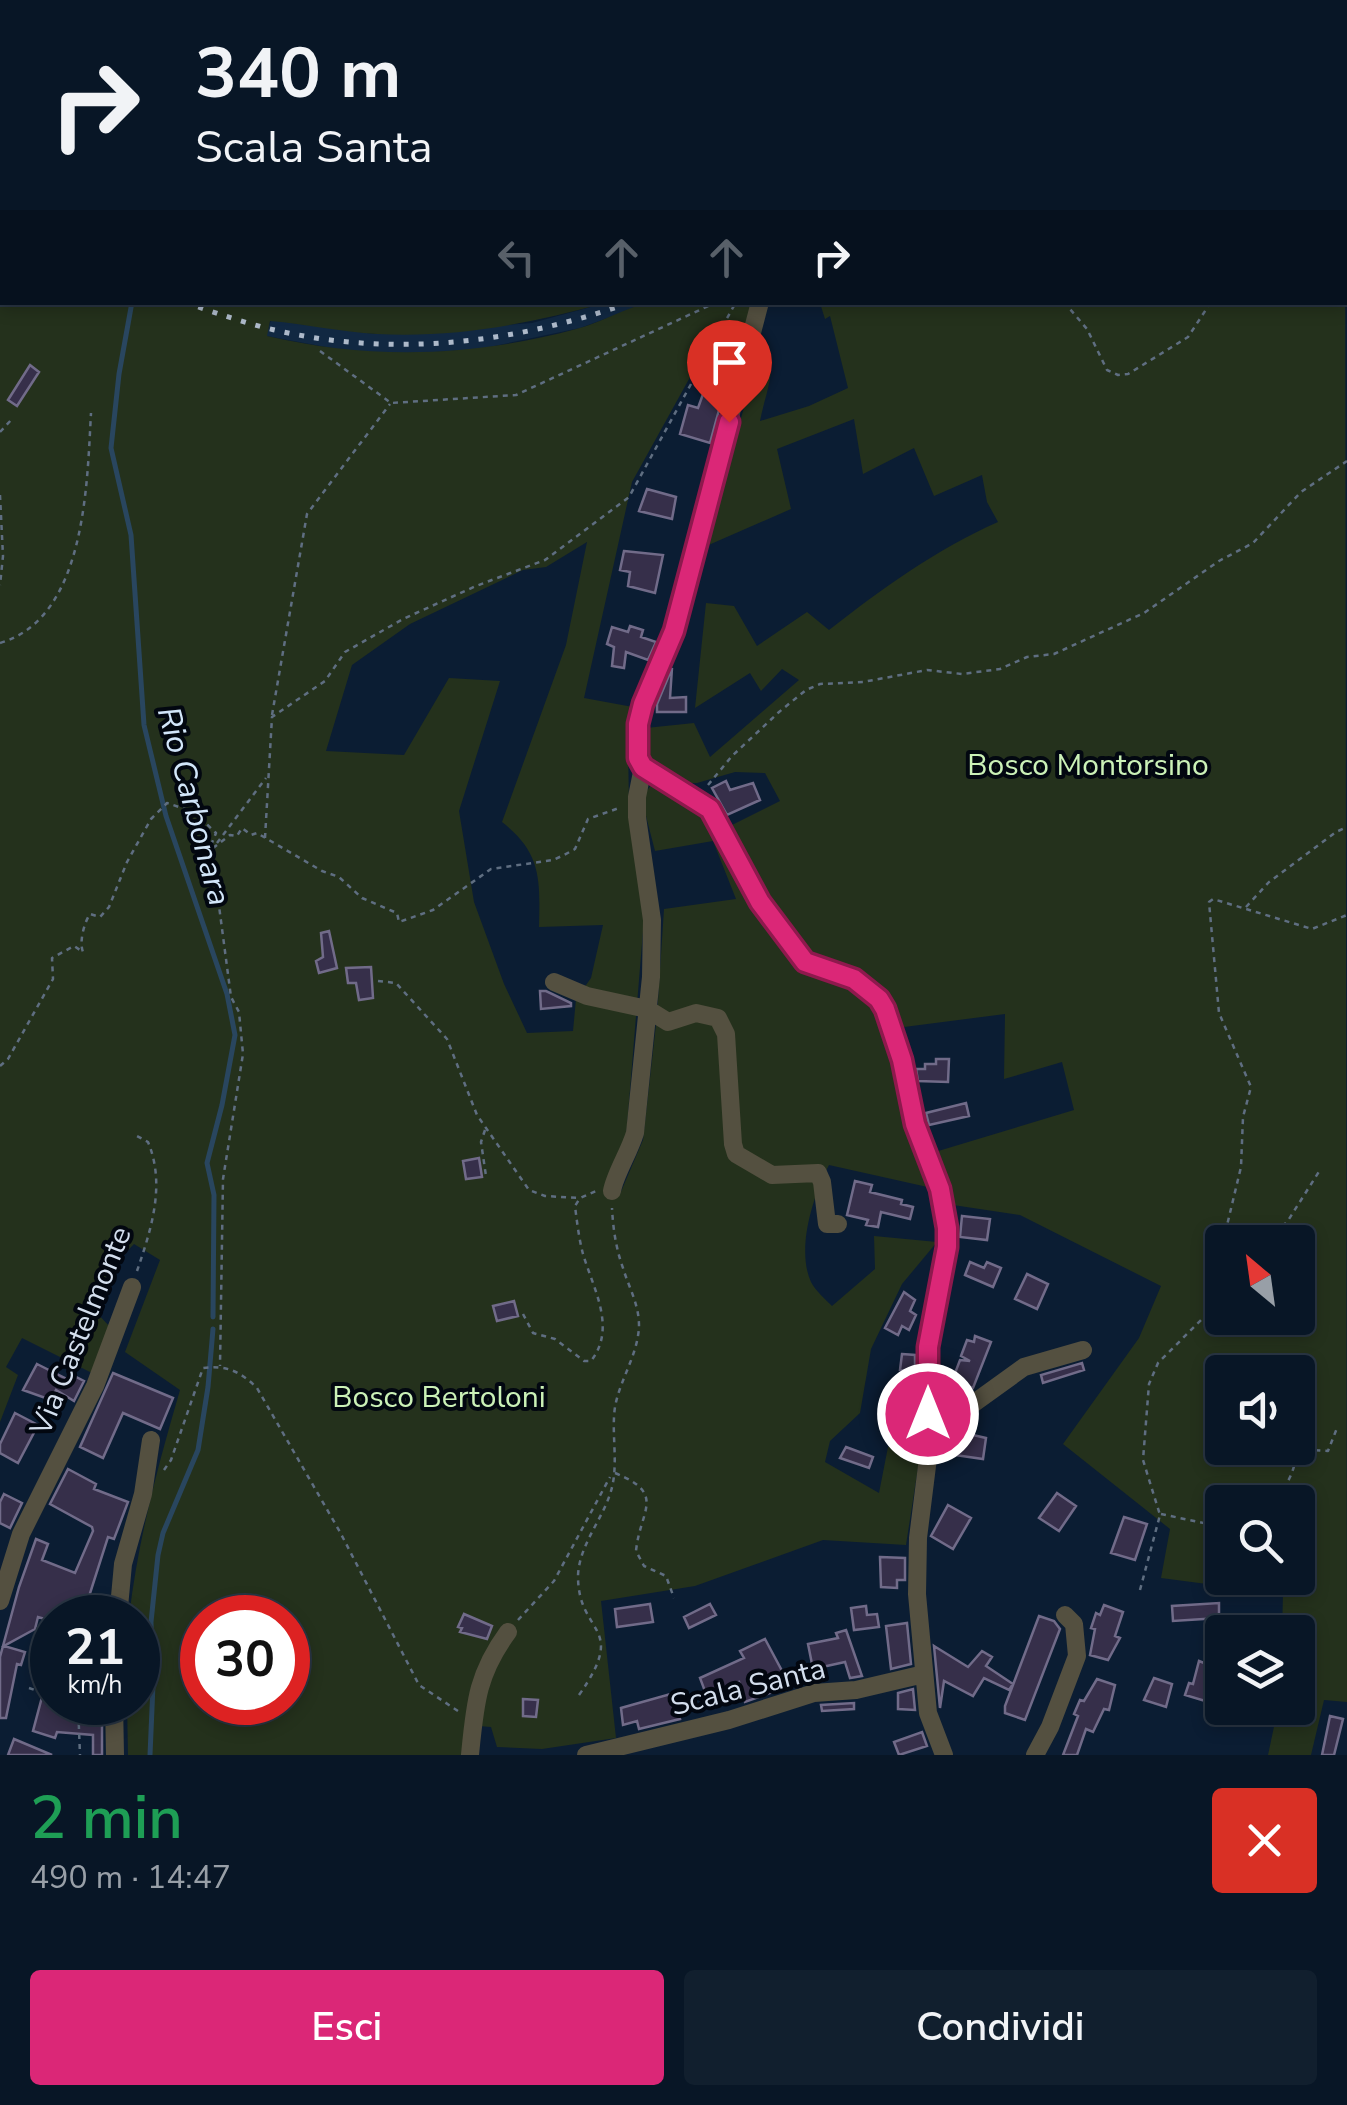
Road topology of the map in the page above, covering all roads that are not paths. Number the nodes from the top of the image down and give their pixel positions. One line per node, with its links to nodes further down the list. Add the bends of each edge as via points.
1 (759, 305): 2 (street, via 674,631 643,704)
2 (643, 767): 4 (street, via 637,797 652,920); 9 (street, via 710,809 755,893 805,962 854,979 885,1009 947,1228 928,1347)
3 (554, 982): 4 (street)
4 (647, 1009): 5 (street, via 635,1134); 6 (street, via 668,1022 696,1013 724,1024 736,1154 772,1176 818,1173 827,1224)
5 (613, 1186)
6 (838, 1224)
7 (132, 1287): 12 (street, Via Castelmonte, via 95,1386 21,1534)
8 (1084, 1350): 9 (street, via 1024,1368)
9 (932, 1434): 15 (street, via 918,1538)
10 (151, 1440): 11 (street)
11 (120, 1595)
12 (0, 1602)
13 (1065, 1616): 21 (street, via 1074,1624 1078,1656)
14 (508, 1632): 18 (street, via 478,1686)
15 (924, 1674): 19 (street, Scala Santa, via 814,1693); 20 (street, via 928,1713)
16 (114, 1725): 17 (street)
17 (114, 1755)
18 (470, 1755)
19 (586, 1755)
20 (944, 1755)
21 (1035, 1755)

